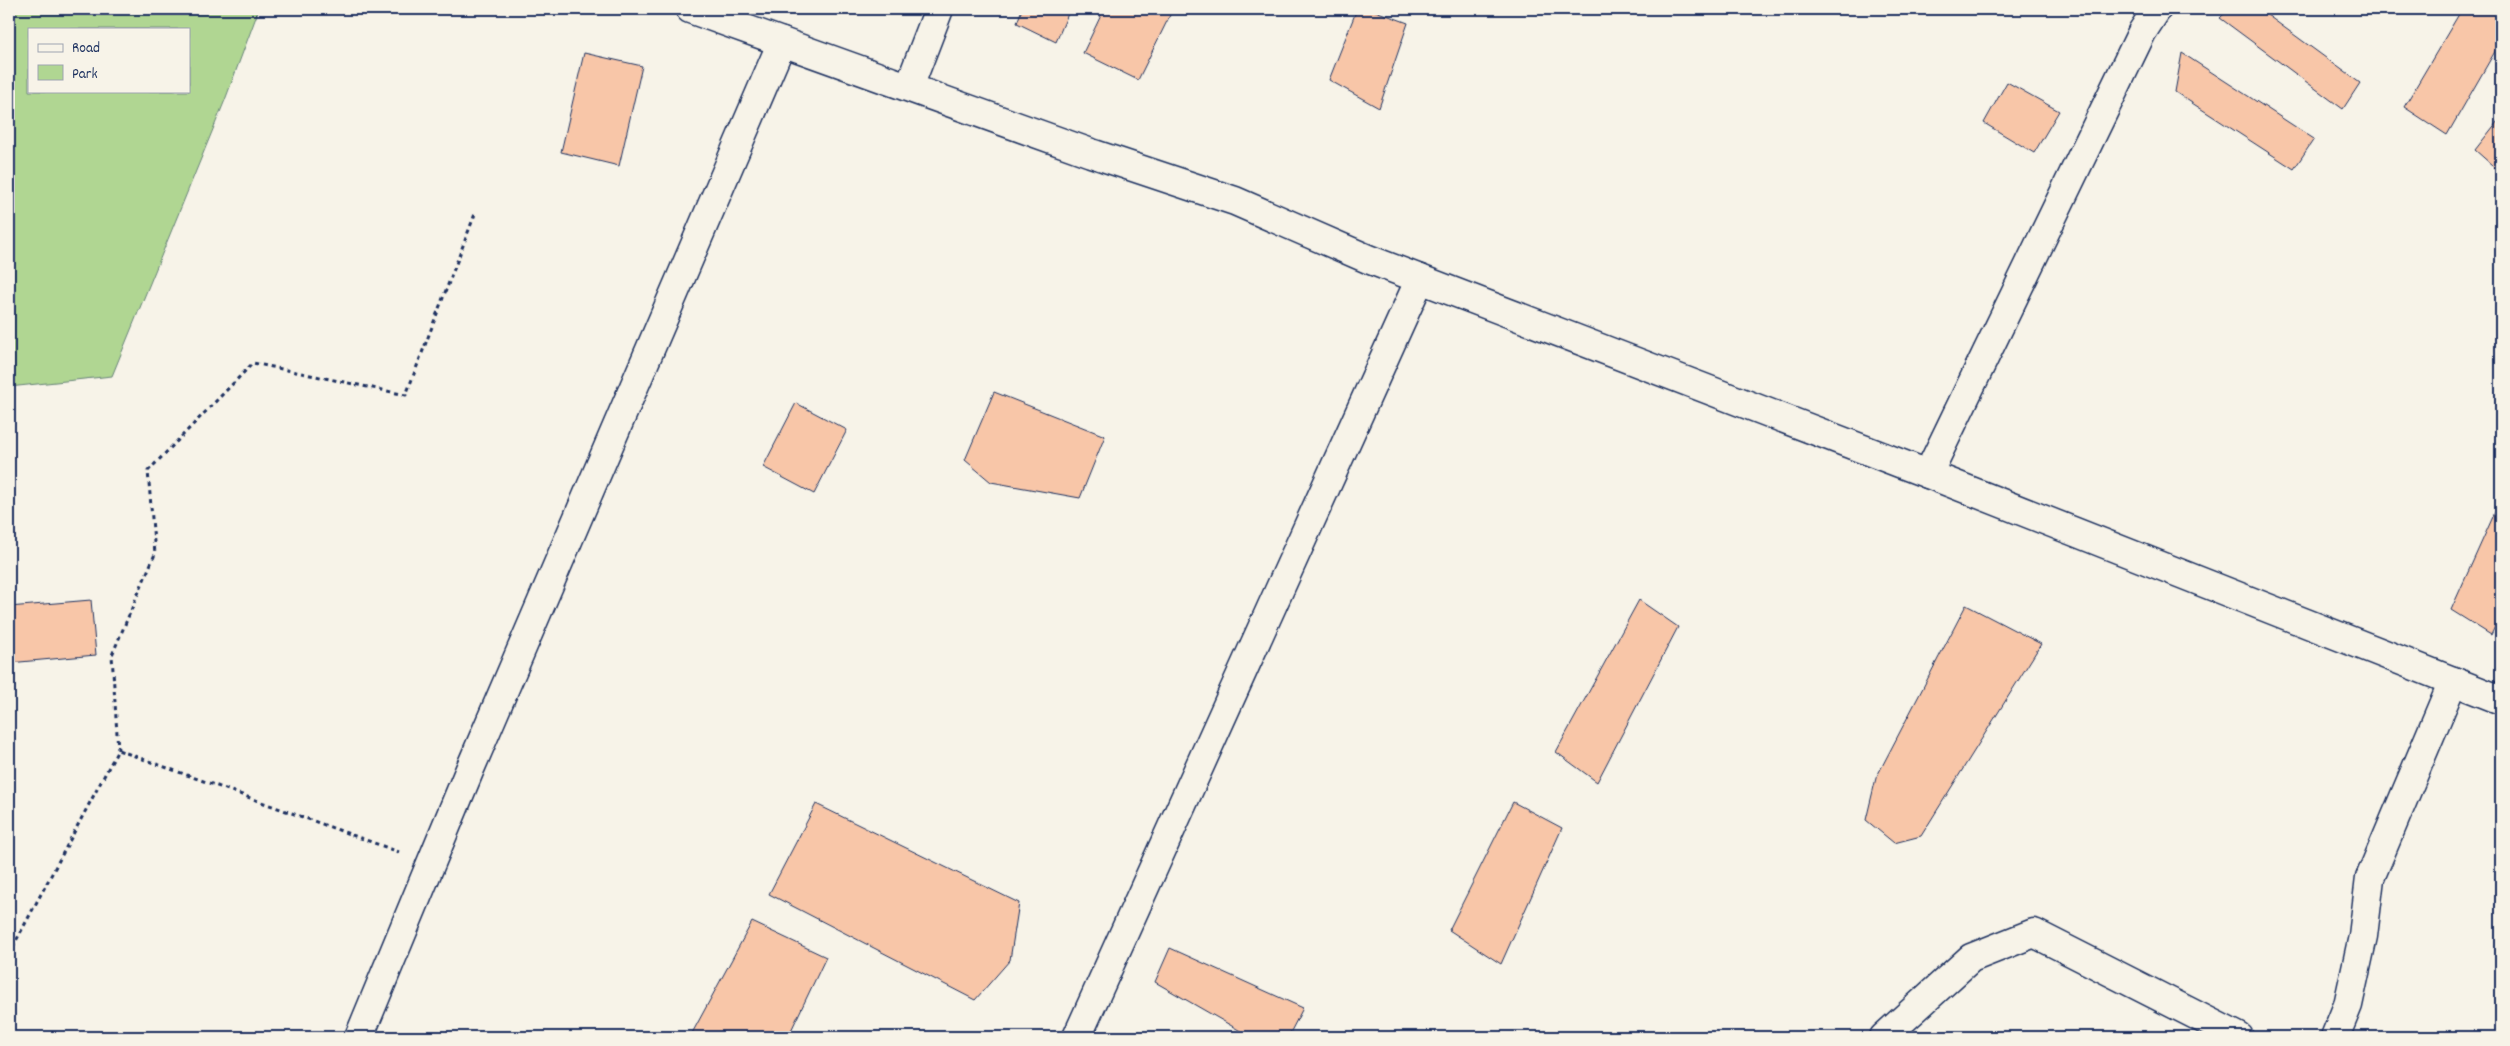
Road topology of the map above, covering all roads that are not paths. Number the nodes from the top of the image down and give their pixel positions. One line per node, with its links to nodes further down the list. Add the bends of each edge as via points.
1 (690, 9): 4 (street)
2 (939, 9): 5 (street)
3 (2157, 9): 7 (street, via 2142,32)
4 (782, 42): 5 (street); 10 (street)
5 (909, 87): 6 (street, via 1235,201)
6 (1420, 279): 7 (street); 11 (street)
7 (1928, 474): 8 (street)
8 (2453, 681): 9 (street); 14 (street, via 2370,878 2363,936 2348,1004)
9 (2501, 700)
10 (359, 1037)
11 (1077, 1037)
12 (1884, 1037): 13 (street, via 1971,958 2034,933)
13 (2239, 1037)
14 (2335, 1037)

